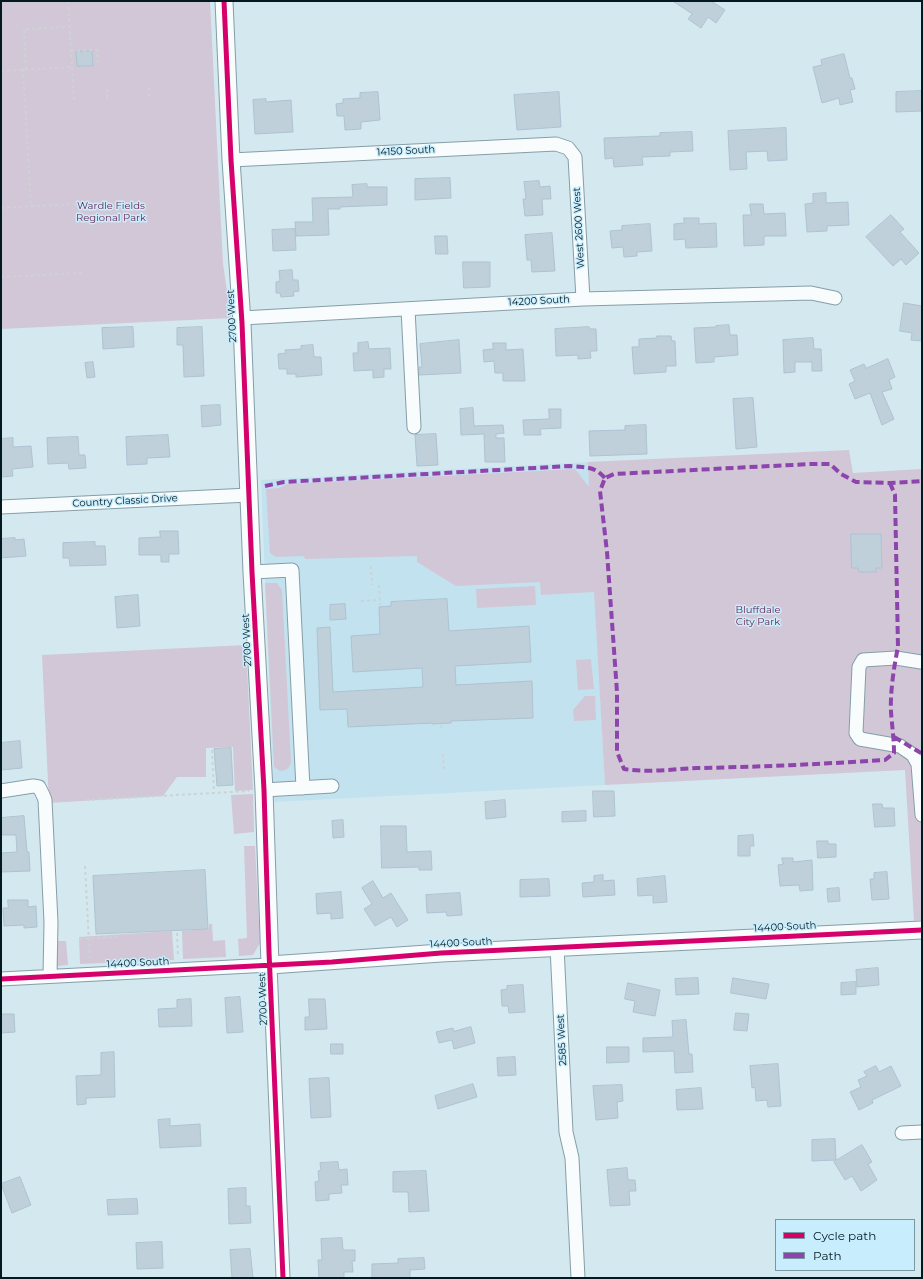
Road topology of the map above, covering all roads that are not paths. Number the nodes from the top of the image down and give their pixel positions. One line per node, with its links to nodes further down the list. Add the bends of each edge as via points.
1 (224, 1): 3 (main road, 2700 West)
2 (575, 157): 3 (street, 14150 South, via 568,148 556,144); 5 (street, West 2600 West)
3 (231, 160): 7 (main road, 2700 West)
4 (835, 298): 5 (street, 14200 South, via 811,293)
5 (583, 299): 6 (street, 14200 South)
6 (408, 309): 7 (street, 14200 South); 8 (street)
7 (242, 318): 9 (main road, 2700 West)
8 (414, 427)
9 (249, 495): 10 (street, Country Classic Drive); 11 (main road, 2700 West)
10 (1, 506)
11 (252, 572): 14 (street, via 292,570); 16 (main road, 2700 West)
12 (921, 662): 17 (street, via 896,658 863,660 859,667 856,733 860,739 900,746 913,755 918,764)
13 (332, 786): 14 (street)
14 (303, 788): 16 (street)
15 (1, 791): 21 (street, via 39,787 45,800 51,922)
16 (256, 791): 20 (main road, 2700 West)
17 (922, 815)
18 (922, 930): 19 (main road, 14400 South)
19 (557, 947): 20 (main road, 14400 South); 26 (street, 2585 West, via 566,1132 572,1158)
20 (270, 965): 21 (street, 14400 South); 25 (street, 2700 West)
21 (50, 976): 22 (street, 14400 South)
22 (1, 979)
23 (922, 1132): 24 (street)
24 (902, 1133)
25 (283, 1278)
26 (578, 1278)

